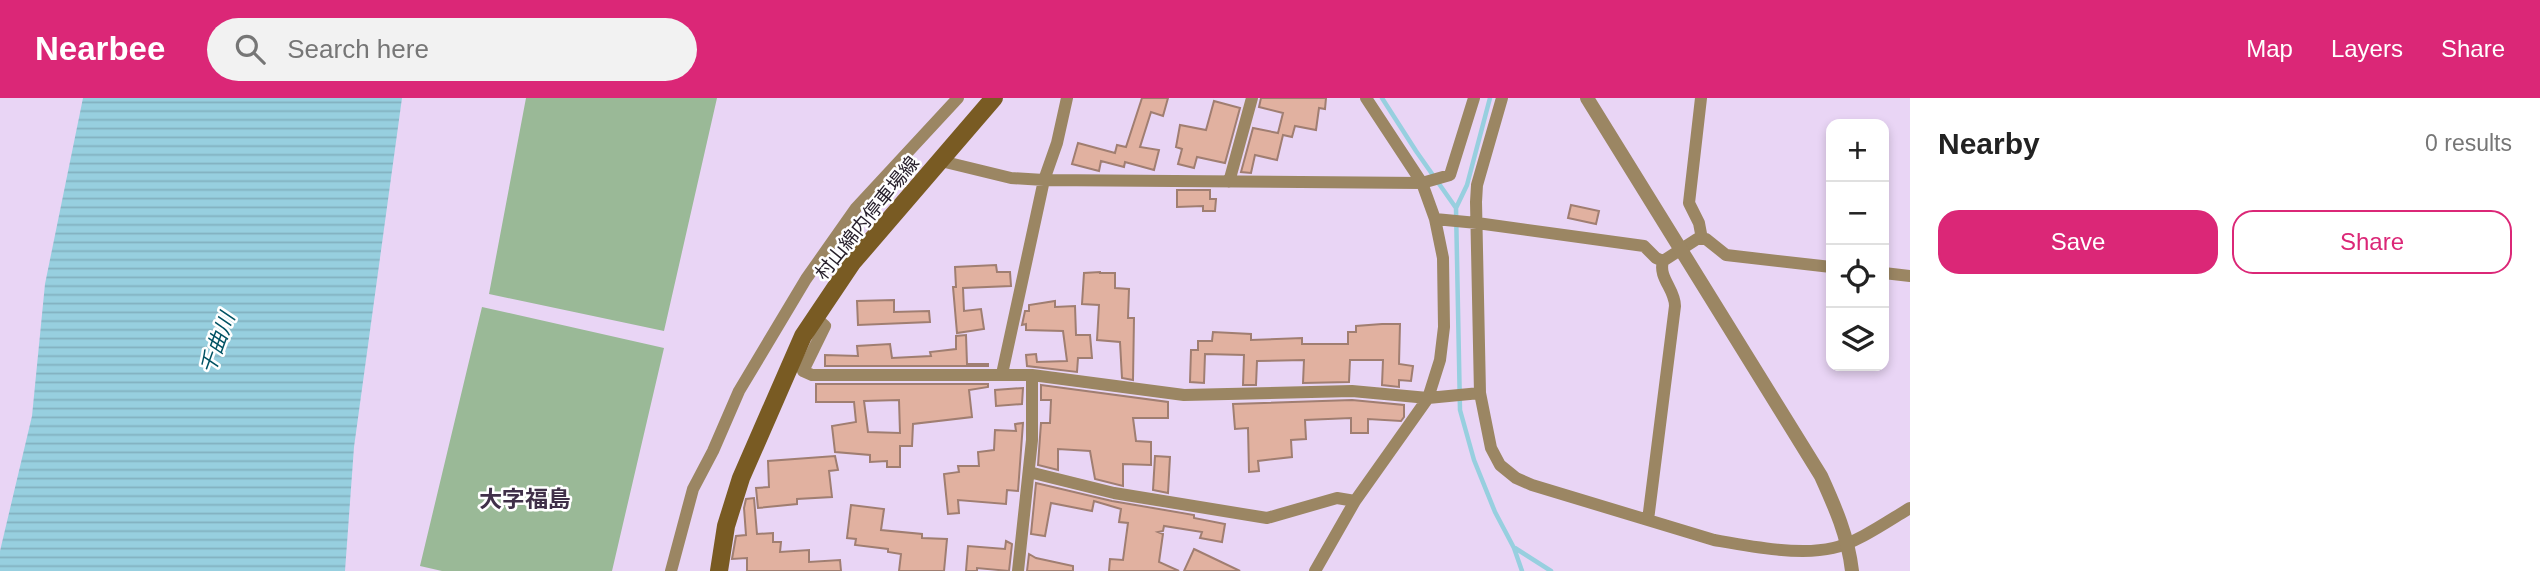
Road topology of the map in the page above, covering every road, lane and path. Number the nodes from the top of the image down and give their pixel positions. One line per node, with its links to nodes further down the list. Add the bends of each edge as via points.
1 (958, 98): 32 (street, via 856,208 799,290 739,391 694,489)
2 (994, 98): 10 (main road, 村山綿内停車場線)
3 (1067, 98): 11 (street)
4 (1252, 98): 12 (street)
5 (1366, 98): 13 (street)
6 (1475, 98): 13 (street, via 1450,175)
7 (1502, 98): 15 (street, via 1477,186)
8 (1587, 98): 17 (street)
9 (1701, 98): 16 (street, via 1689,203)
10 (941, 161): 11 (street, via 1011,178); 22 (main road, 村山綿内停車場線, via 852,263)
11 (1044, 180): 12 (street); 23 (street)
12 (1229, 182): 13 (street)
13 (1425, 182): 14 (street)
14 (1439, 219): 15 (street); 26 (street, via 1444,327 1440,360)
15 (1473, 223): 18 (street, via 1644,246); 25 (street)
16 (1702, 239): 17 (street); 19 (street, via 1726,255)
17 (1681, 249): 18 (street); 31 (street, via 1821,476)
18 (1663, 261): 30 (street, via 1662,274 1675,295 1675,306)
19 (1826, 266)
20 (1889, 274): 21 (street)
21 (1910, 276)
22 (815, 317): 23 (street, via 825,326 803,371 812,375); 33 (main road, 村山綿内停車場線, via 786,370 741,478 726,526)
23 (1002, 374): 24 (street)
24 (1032, 375): 26 (street, via 1184,395 1352,391); 27 (street)
25 (1475, 394): 26 (street); 30 (street, via 1491,448 1500,465 1516,478)
26 (1427, 398): 28 (street)
27 (1029, 472): 28 (street, via 1114,493 1267,518 1337,498); 34 (street)
28 (1355, 500): 35 (street)
29 (1910, 508): 31 (street)
30 (1648, 520): 31 (street, via 1735,544 1799,551)
31 (1848, 542): 36 (street)
32 (671, 571)
33 (719, 571)
34 (1018, 571)
35 (1315, 571)
36 (1852, 571)

